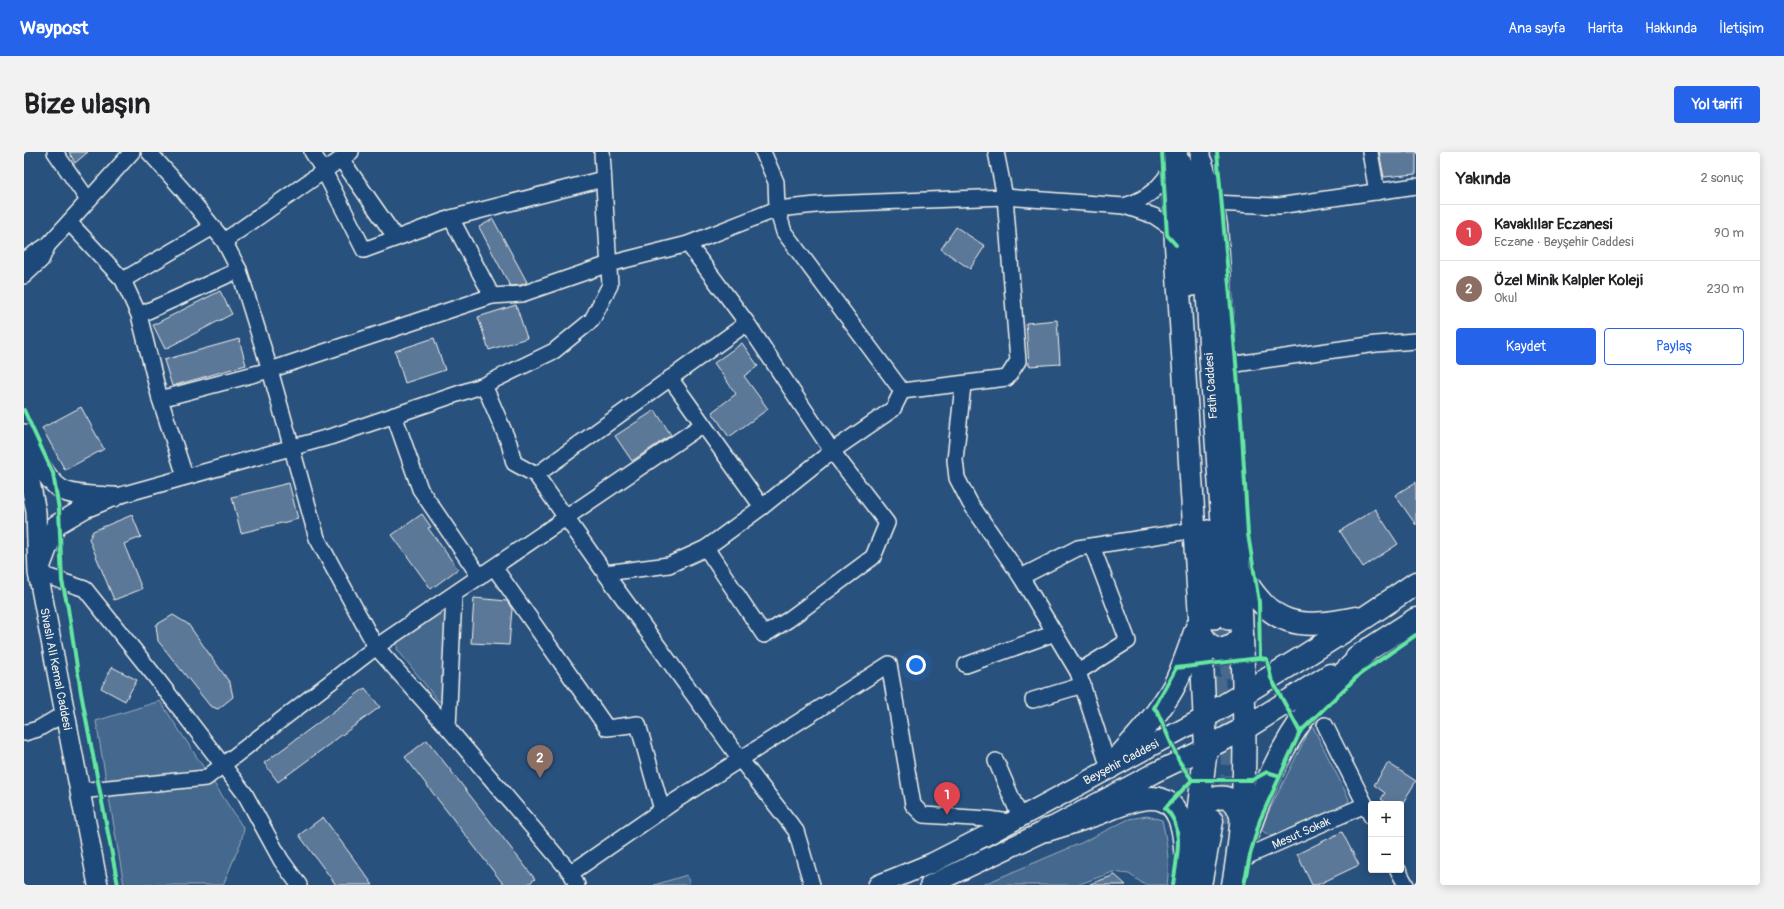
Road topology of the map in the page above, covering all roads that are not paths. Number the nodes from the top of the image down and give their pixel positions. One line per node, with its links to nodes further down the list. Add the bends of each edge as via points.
1 (55, 152): 17 (street)
2 (132, 152): 17 (street)
3 (149, 152): 23 (street)
4 (312, 152): 12 (street)
5 (602, 152): 13 (street)
6 (763, 152): 20 (street, via 776,182)
7 (996, 152): 16 (street)
8 (1370, 152): 15 (street)
9 (346, 156): 12 (street); 25 (street)
10 (1177, 156): 19 (street, via 1164,182 1151,195); 24 (highway); 69 (main road, Fatih Caddesi, via 1188,210)
11 (1200, 158): 18 (highway); 69 (main road, Fatih Caddesi)
12 (324, 171): 25 (street, via 364,250); 26 (street)
13 (603, 179): 21 (street); 30 (street)
14 (1416, 186): 15 (street)
15 (1377, 192): 18 (street, via 1278,206)
16 (1006, 197): 19 (street); 20 (street, via 826,204); 42 (street, via 1018,362 1007,378)
17 (88, 200): 22 (street)
18 (1213, 203): 61 (highway)
19 (1124, 206): 24 (street, via 1154,216)
20 (777, 209): 28 (street); 43 (street, via 784,232)
21 (451, 218): 25 (street); 34 (street)
22 (69, 222): 27 (street); 33 (street)
23 (212, 227): 26 (street); 33 (street)
24 (1175, 230): 56 (highway)
25 (396, 238)
26 (224, 241): 31 (street)
27 (49, 244): 29 (street); 32 (street, via 41,260)
28 (688, 244): 30 (street); 36 (street)
29 (24, 260)
30 (608, 264): 34 (street, via 522,294); 41 (street, via 610,285 592,320 554,351)
31 (239, 270): 35 (street); 39 (street)
32 (24, 276)
33 (122, 280): 35 (street)
34 (492, 296): 39 (street)
35 (139, 315): 44 (street)
36 (747, 323): 40 (street); 49 (street)
37 (1416, 341): 38 (street, via 1376,344)
38 (1236, 364)
39 (270, 370): 44 (street); 48 (street)
40 (670, 378): 46 (street); 51 (street)
41 (484, 385): 45 (street); 51 (street, via 509,443 514,463)
42 (964, 385): 43 (street); 63 (street, via 955,460 958,478 970,503)
43 (902, 391): 49 (street, via 893,409)
44 (160, 399): 52 (street)
45 (394, 415): 48 (street); 64 (street, via 420,489)
46 (702, 425): 54 (street); 55 (street)
47 (24, 434): 53 (main road, via 45,473 59,488 68,493)
48 (291, 447): 52 (street); 71 (street, via 317,538)
49 (832, 451): 54 (street); 58 (street, via 887,523 873,557 764,635)
50 (24, 452): 59 (main road, Sivaslı Ali Kemal Caddesi, via 36,512)
51 (536, 475): 55 (street)
52 (185, 476): 53 (street)
53 (114, 497): 59 (main road, via 85,508 56,526)
54 (762, 507): 58 (street)
55 (566, 518): 60 (street); 62 (street)
56 (1195, 530): 57 (street); 69 (highway)
57 (1092, 546): 63 (street, via 1078,548); 75 (street, via 1128,641)
58 (706, 548): 62 (street, via 669,565)
59 (27, 564): 80 (main road, Sivaslı Ali Kemal Caddesi); 89 (street, via 85,589); 92 (main road, Sivaslı Ali Kemal Caddesi)
60 (494, 567): 64 (street); 93 (street, via 607,728 638,724)
61 (1240, 572): 67 (highway, via 1259,602 1275,614 1299,624 1324,624); 69 (highway)
62 (605, 573): 87 (street)
63 (1021, 577): 70 (street)
64 (480, 578): 66 (street)
65 (1416, 583): 67 (highway, Beyşehir Caddesi)
66 (454, 595): 71 (street); 82 (street)
67 (1369, 615): 73 (highway, Beyşehir Caddesi)
68 (1416, 619): 72 (highway, Beyşehir Caddesi)
69 (1217, 625): 77 (highway); 79 (highway); 90 (highway, via 1183,667 1166,700)
70 (1055, 633): 74 (street); 75 (street)
71 (376, 647): 82 (street); 89 (street)
72 (1369, 649): 76 (highway, Beyşehir Caddesi); 98 (highway, via 1309,710 1284,748 1253,816)
73 (1298, 661): 76 (highway, via 1287,675 1291,688 1301,691); 77 (highway, Beyşehir Caddesi)
74 (966, 665)
75 (1081, 678): 78 (street); 90 (street)
76 (1310, 688): 83 (highway, Beyşehir Caddesi)
77 (1244, 694): 79 (highway, Beyşehir Caddesi); 83 (highway)
78 (1033, 700)
79 (1205, 717): 85 (highway); 86 (main road, Beyşehir Caddesi)
80 (55, 719): 84 (street, via 38,729); 101 (main road, Sivaslı Ali Kemal Caddesi)
81 (1325, 725): 94 (street)
82 (448, 728): 100 (street)
83 (1244, 729): 85 (highway, Beyşehir Caddesi); 96 (highway)
84 (24, 733)
85 (1206, 748): 91 (main road, Beyşehir Caddesi); 96 (highway)
86 (1143, 750): 90 (main road, Beyşehir Caddesi); 91 (main road, via 1150,750 1158,759)
87 (740, 760): 93 (street); 95 (street, via 889,664 913,806 923,815); 104 (street, via 796,831)
88 (996, 761): 95 (street)
89 (222, 765): 92 (street, via 206,778); 103 (street, via 244,794 281,860)
90 (1109, 768): 95 (main road, Beyşehir Caddesi)
91 (1154, 773): 97 (main road, Beyşehir Caddesi)
92 (79, 791): 102 (main road, Sivaslı Ali Kemal Caddesi)
93 (662, 810): 100 (street)
94 (1368, 811): 98 (street, Mesut Sokak, via 1250,855)
95 (1014, 820): 105 (main road, Beyşehir Caddesi, via 932,863)
96 (1220, 820): 98 (highway); 107 (highway); 108 (highway); 109 (highway)
97 (1047, 830): 106 (main road, Beyşehir Caddesi); 107 (highway, via 1146,797 1165,801 1178,815 1183,828)
98 (1237, 863): 110 (highway)
99 (1400, 873): 111 (street)
100 (574, 879)
101 (85, 885)
102 (98, 885)
103 (299, 885)
104 (812, 885)
105 (878, 885)
106 (930, 885)
107 (1183, 885)
108 (1200, 885)
109 (1215, 885)
110 (1233, 885)
111 (1406, 885)

